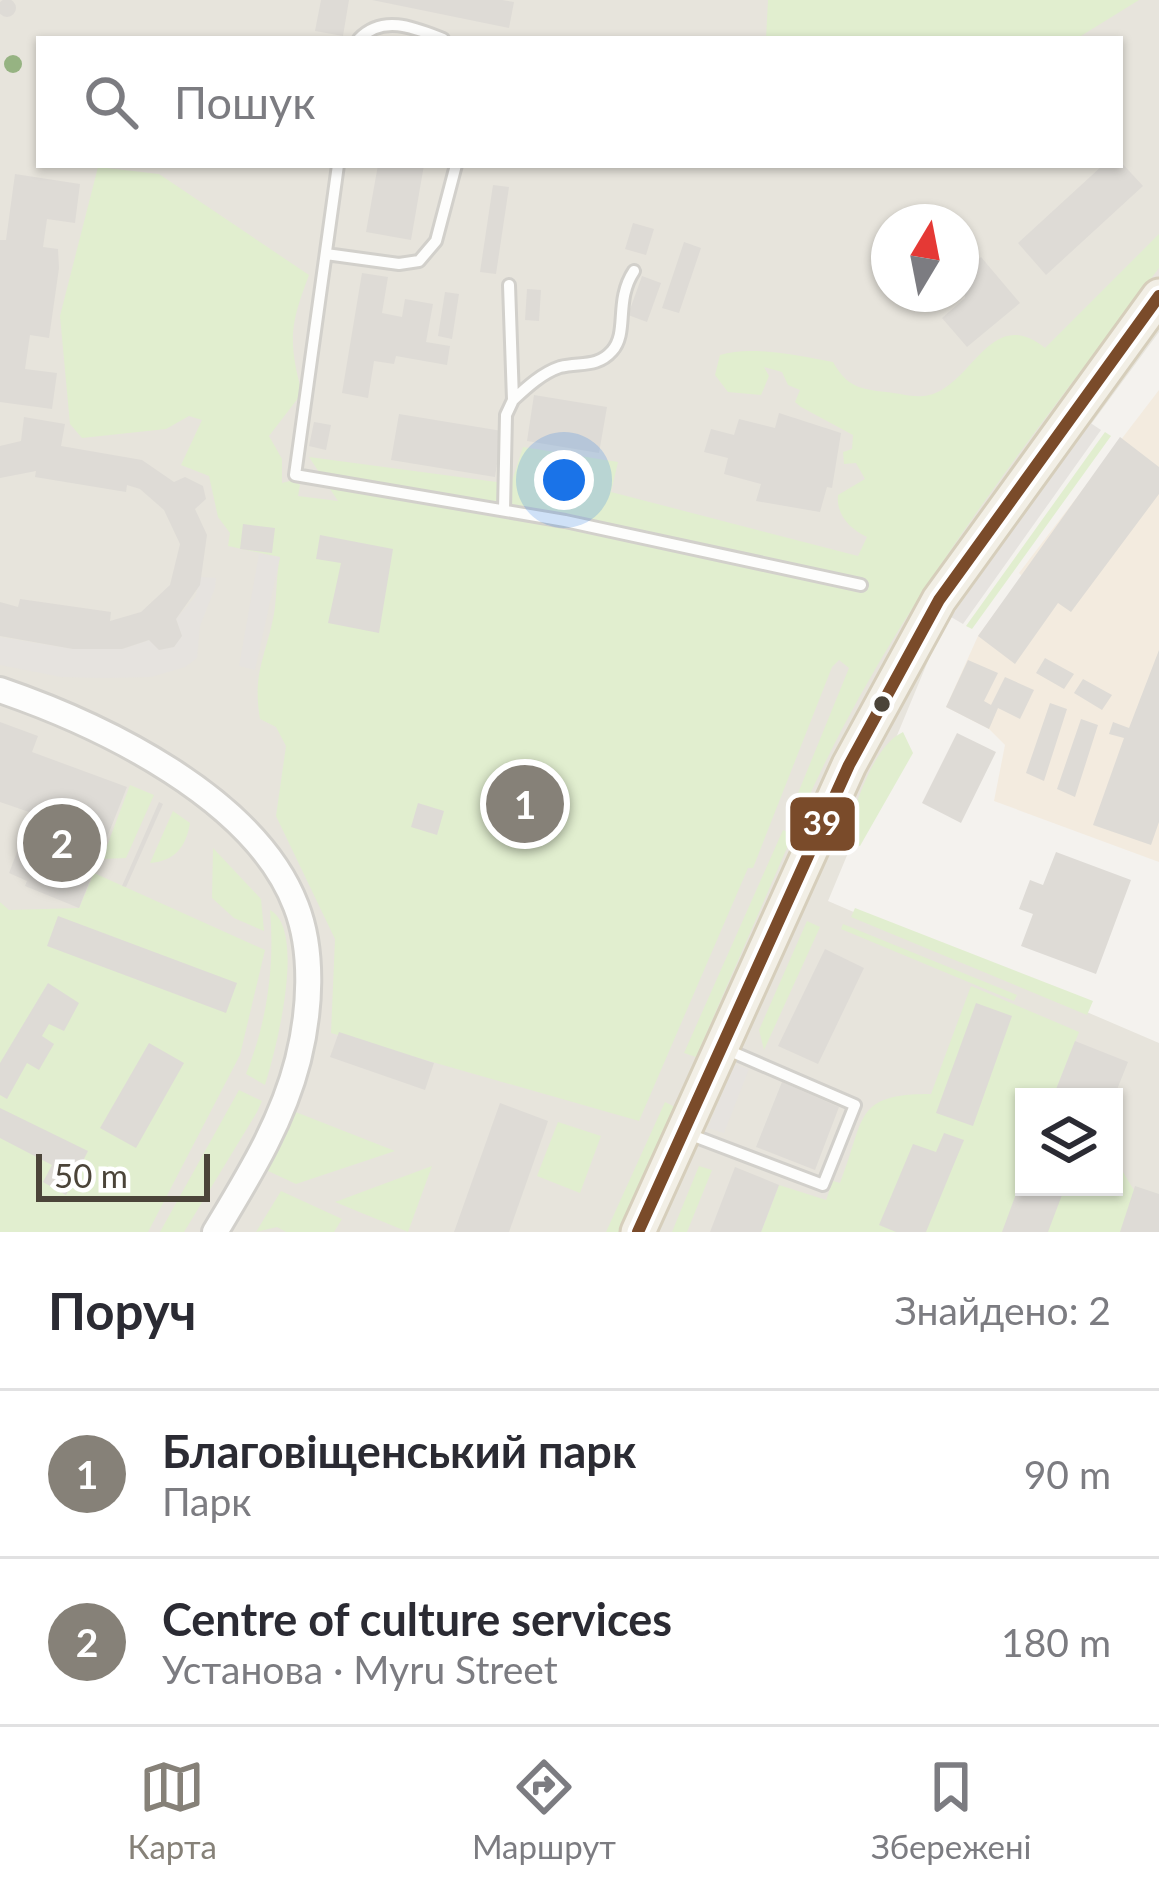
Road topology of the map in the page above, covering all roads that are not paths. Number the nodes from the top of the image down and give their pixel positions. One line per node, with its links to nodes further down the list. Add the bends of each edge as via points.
1 (362, 36): 2 (lane, via 390,24)
2 (432, 36)
3 (338, 168): 5 (lane)
4 (455, 168): 5 (lane, via 436,241 419,261)
5 (326, 254): 10 (lane, via 296,475)
6 (634, 271): 9 (lane, via 621,290 620,340 612,352 559,368)
7 (509, 285): 9 (lane)
8 (1159, 296): 13 (main road, via 939,600 849,765)
9 (513, 400): 10 (lane)
10 (504, 510): 11 (lane)
11 (861, 585)
12 (0, 690): 15 (street, via 153,759 249,837 296,905 308,973 299,1056 269,1138)
13 (721, 1046): 14 (main road); 14 (lane, via 855,1105 823,1185)
14 (682, 1132): 16 (main road)
15 (214, 1232)
16 (638, 1232)

